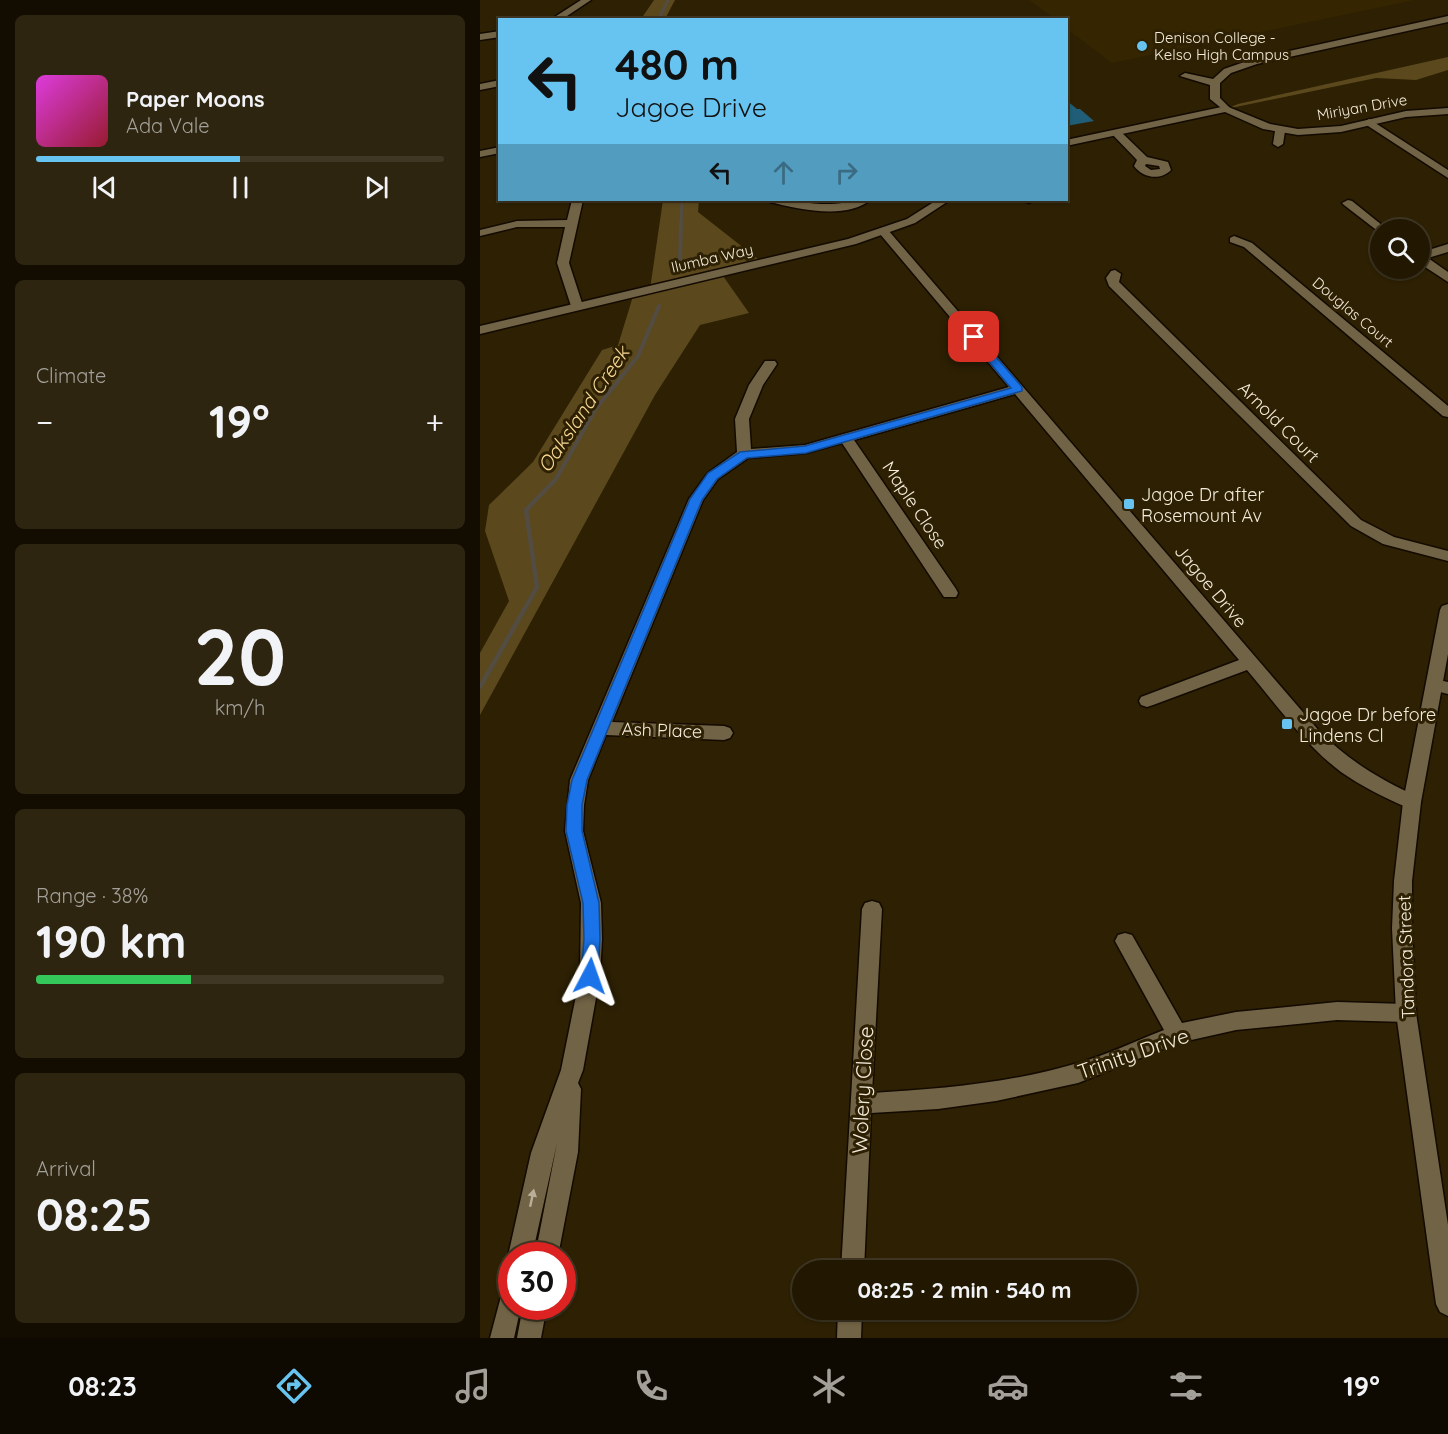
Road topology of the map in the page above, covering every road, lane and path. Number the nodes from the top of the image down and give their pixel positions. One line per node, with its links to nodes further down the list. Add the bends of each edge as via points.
1 (587, 0): 2 (street)
2 (557, 18)
3 (1448, 19): 8 (street, via 1245,64 1222,75)
4 (498, 34): 5 (street)
5 (480, 37)
6 (1185, 76): 8 (street)
7 (498, 83): 9 (street)
8 (1215, 84): 10 (street, via 1215,99)
9 (480, 87)
10 (1226, 110): 13 (street, Miriyan Drive); 14 (street)
11 (1448, 111): 12 (street, Miriyan Drive)
12 (1368, 122): 13 (street, Miriyan Drive, via 1330,130); 20 (street)
13 (1280, 131): 16 (street)
14 (1116, 133): 15 (street); 19 (street)
15 (1068, 143)
16 (1278, 144)
17 (498, 150): 18 (street)
18 (480, 154)
19 (1143, 160)
20 (1448, 175)
21 (577, 201): 27 (street)
22 (781, 201): 23 (street, via 833,209)
23 (861, 201)
24 (942, 201): 28 (street, Ilumba Way)
25 (1348, 203): 26 (street)
26 (1370, 220)
27 (571, 223): 29 (street, via 517,224); 34 (street, via 562,263)
28 (884, 232): 34 (street, Ilumba Way); 37 (street, Jagoe Drive)
29 (480, 233)
30 (1234, 240): 38 (street, Douglas Court, via 1248,245)
31 (1448, 248): 33 (street, via 1419,256)
32 (1115, 274): 41 (street, Arnold Court, via 1113,283 1356,523 1387,541)
33 (1448, 278)
34 (578, 306): 35 (street, Ilumba Way)
35 (480, 330)
36 (770, 364): 40 (street, via 742,419)
37 (1018, 389): 39 (street); 44 (street, Jagoe Drive)
38 (1448, 413)
39 (846, 439): 40 (street, via 806,449); 42 (street, Maple Close)
40 (744, 454): 47 (street, via 713,476 696,499)
41 (1448, 556)
42 (950, 593)
43 (1448, 610): 45 (street, Tandora Street)
44 (1250, 662): 46 (street); 49 (street, Jagoe Drive, via 1338,762 1372,784)
45 (1441, 686): 49 (street, Tandora Street)
46 (1147, 701)
47 (599, 728): 48 (street, Ash Place); 54 (street, via 579,780 575,805 574,831 591,903 592,939 590,976)
48 (724, 733)
49 (1412, 802): 52 (street, Tandora Street, via 1403,881)
50 (872, 909): 55 (street, Wolery Close)
51 (1125, 941): 53 (street)
52 (1406, 1013): 53 (street, Trinity Drive, via 1314,1013 1236,1021); 59 (street, Tandora Street)
53 (1177, 1035): 55 (street, Trinity Drive, via 1078,1073 1008,1089)
54 (572, 1070): 56 (street, one-way to 54, via 542,1153); 57 (street, via 567,1152)
55 (861, 1104): 58 (street, Wolery Close)
56 (523, 1242)
57 (549, 1242)
58 (853, 1260)
59 (1448, 1304)
60 (505, 1320): 63 (street)
61 (532, 1320): 64 (street)
62 (850, 1320): 65 (street)
63 (501, 1338)
64 (529, 1338)
65 (849, 1338)

